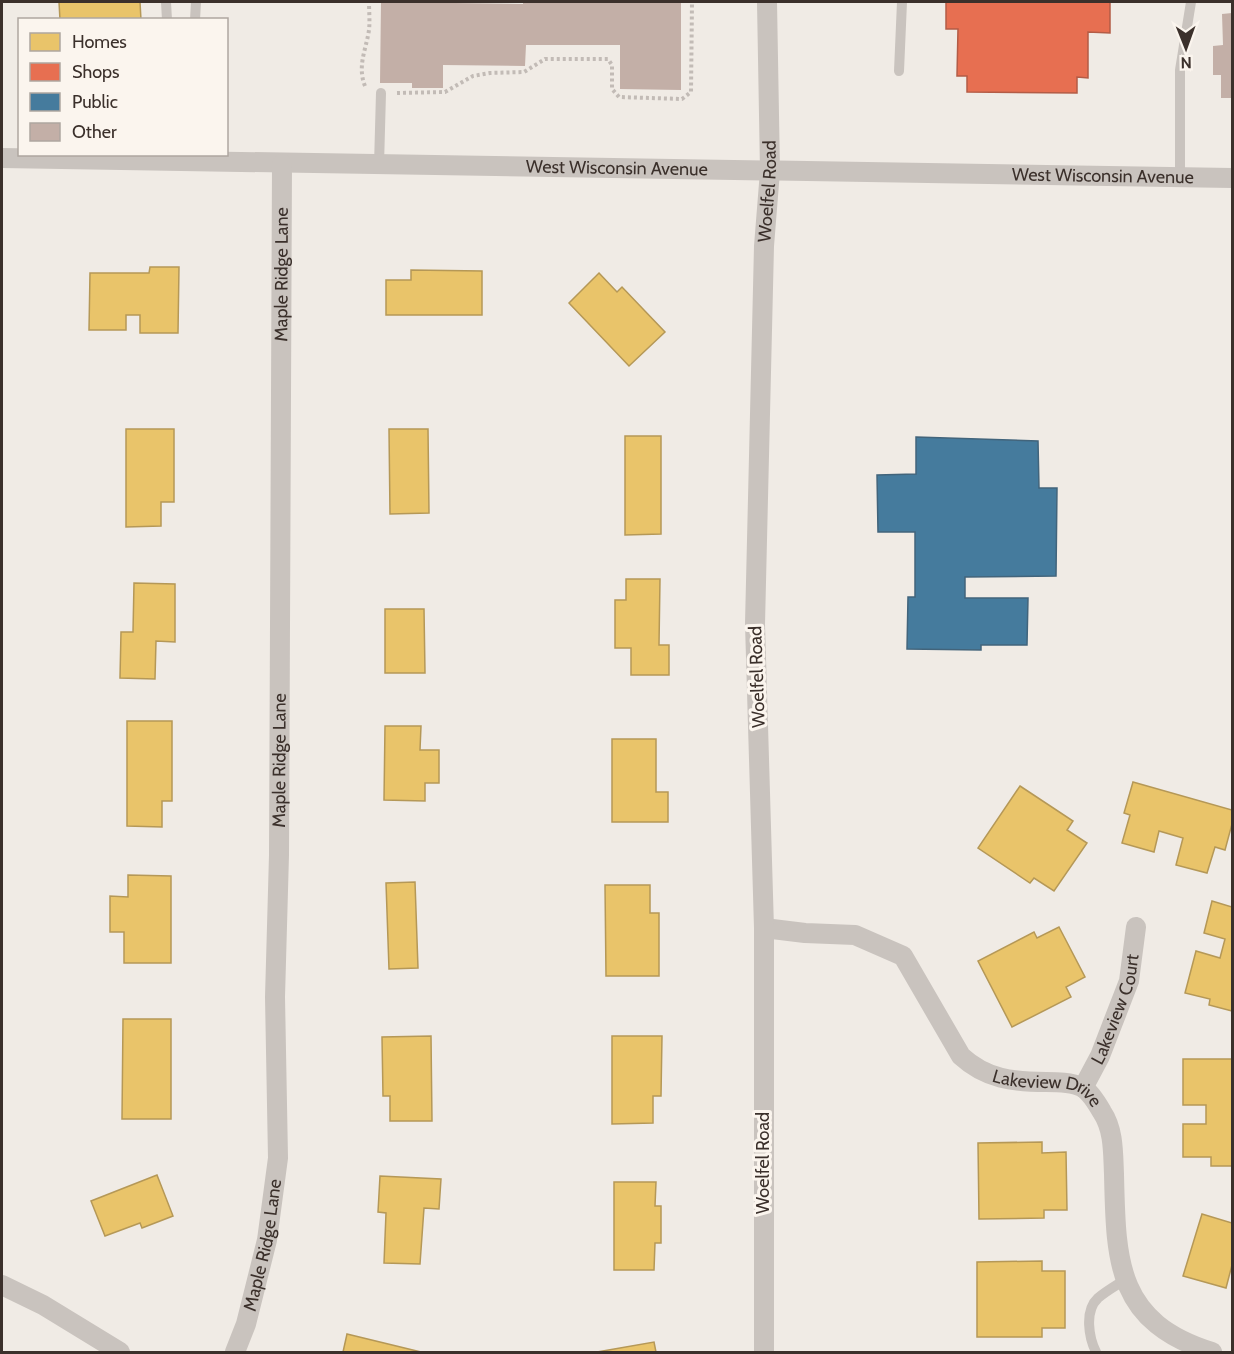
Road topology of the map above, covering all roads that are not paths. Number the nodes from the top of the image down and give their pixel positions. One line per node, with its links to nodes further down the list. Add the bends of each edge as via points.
1 (166, 2): 6 (lane)
2 (196, 2): 7 (lane)
3 (767, 2): 14 (street, Woelfel Road)
4 (902, 2): 8 (lane)
5 (1191, 2): 15 (lane, via 1180,70)
6 (166, 18)
7 (195, 18)
8 (899, 70)
9 (381, 93): 13 (lane)
10 (2, 158): 11 (street, West Wisconsin Avenue)
11 (169, 158): 12 (street, West Wisconsin Avenue)
12 (282, 164): 13 (street, West Wisconsin Avenue); 24 (street, Maple Ridge Lane, via 275,998 278,1158 267,1240)
13 (379, 165): 14 (street, West Wisconsin Avenue)
14 (770, 171): 15 (street, West Wisconsin Avenue); 18 (street, Woelfel Road, via 764,246 755,624)
15 (1180, 177): 16 (street, West Wisconsin Avenue)
16 (1233, 178)
17 (1136, 927): 19 (street, Lakeview Court, via 1129,981)
18 (765, 928): 19 (street, Lakeview Drive, via 855,935 903,956 961,1056 974,1068 986,1075 1022,1082 1062,1082); 25 (street, Woelfel Road)
19 (1083, 1088): 20 (street, Lakeview Drive, via 1103,1112 1111,1132 1116,1245)
20 (1126, 1279): 22 (street, Lakeview Drive, via 1143,1310); 26 (lane, via 1096,1299 1092,1308 1091,1342)
21 (2, 1285): 23 (street, via 43,1305)
22 (1178, 1348): 27 (street, Lakeview Drive)
23 (120, 1353)
24 (235, 1353)
25 (764, 1353)
26 (1096, 1353)
27 (1212, 1353)

